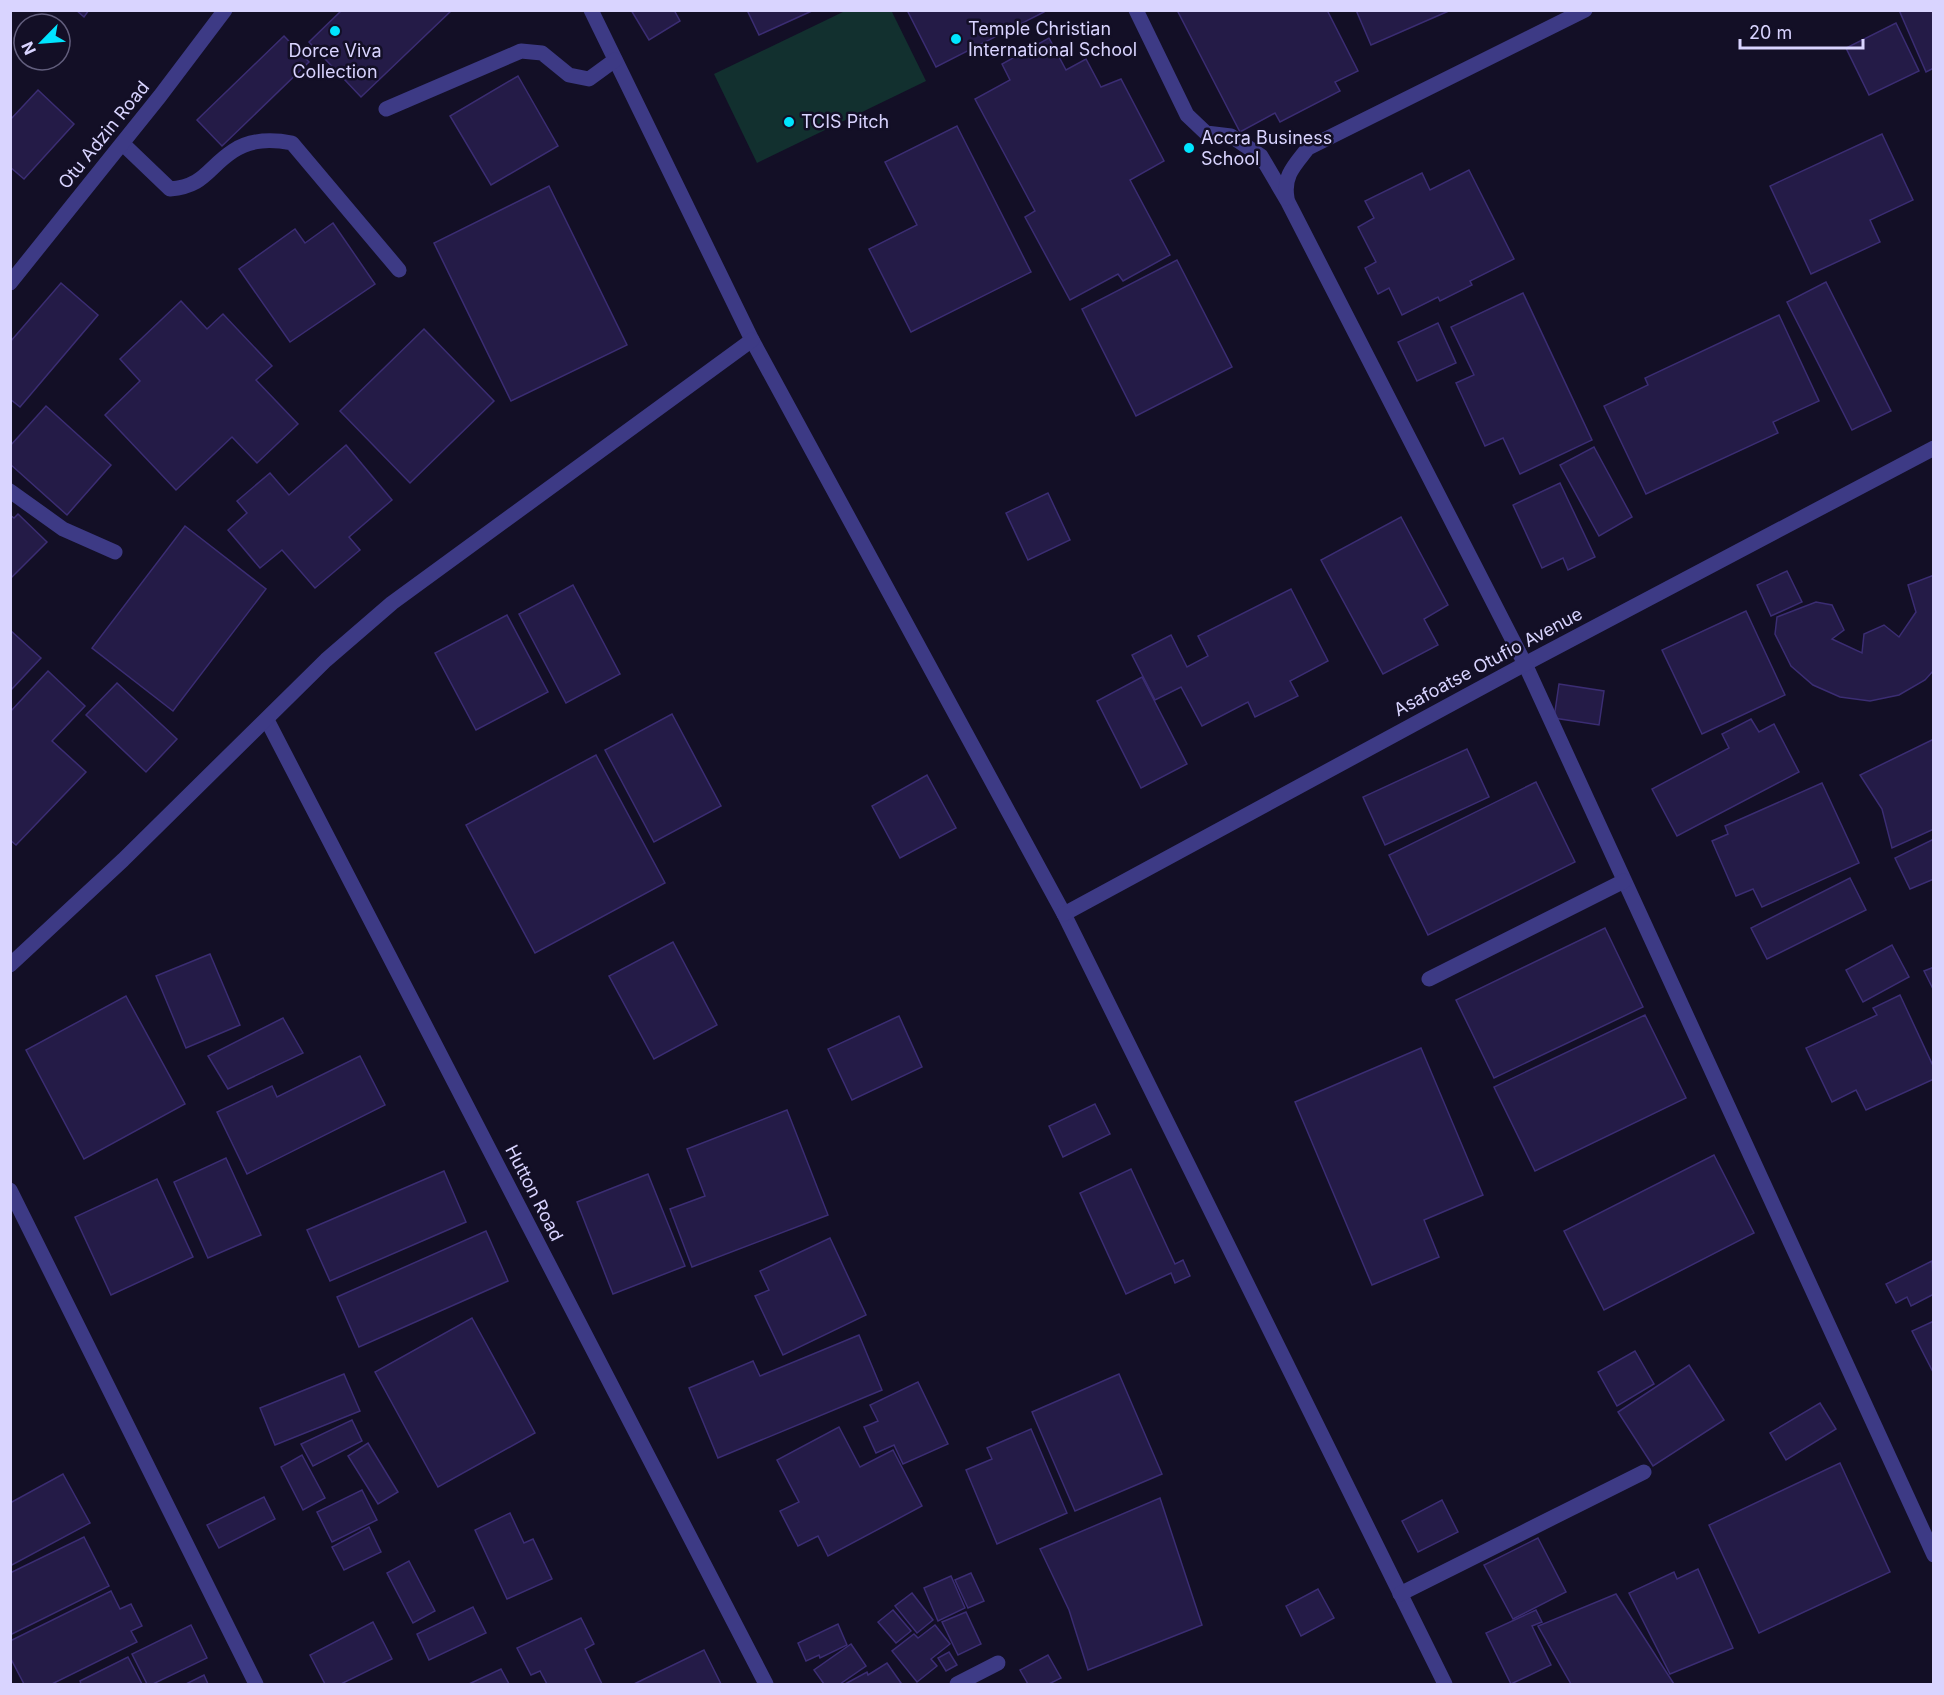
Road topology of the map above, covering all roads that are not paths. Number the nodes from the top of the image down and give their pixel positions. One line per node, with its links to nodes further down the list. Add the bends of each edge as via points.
1 (225, 10): 7 (street, Otu Adzin Road)
2 (591, 10): 5 (street)
3 (1136, 10): 8 (street, via 1188,115 1206,133 1231,136 1261,156)
4 (1585, 10): 8 (street, via 1308,148 1290,171 1285,186)
5 (615, 60): 6 (street, via 589,79 569,75 542,53 521,51); 11 (street)
6 (386, 109)
7 (123, 144): 9 (street, via 170,189 187,188 232,151 246,145 275,140 292,143); 10 (street, Otu Adzin Road)
8 (1288, 202): 15 (street)
9 (399, 270)
10 (10, 283)
11 (752, 340): 16 (street, via 392,603 326,660); 18 (street)
12 (1934, 447): 15 (street, Asafoatse Otufio Avenue)
13 (10, 491): 14 (street, via 63,529)
14 (115, 552)
15 (1525, 664): 17 (street); 18 (street, Asafoatse Otufio Avenue)
16 (267, 720): 19 (street); 27 (street, Hutton Road)
17 (1624, 881): 20 (street); 23 (street)
18 (1064, 914): 24 (street)
19 (10, 965)
20 (1429, 979)
21 (10, 1190): 26 (street)
22 (1644, 1472): 24 (street)
23 (1934, 1555)
24 (1400, 1594): 29 (street)
25 (998, 1663): 28 (street)
26 (256, 1684)
27 (766, 1684)
28 (957, 1684)
29 (1445, 1684)

